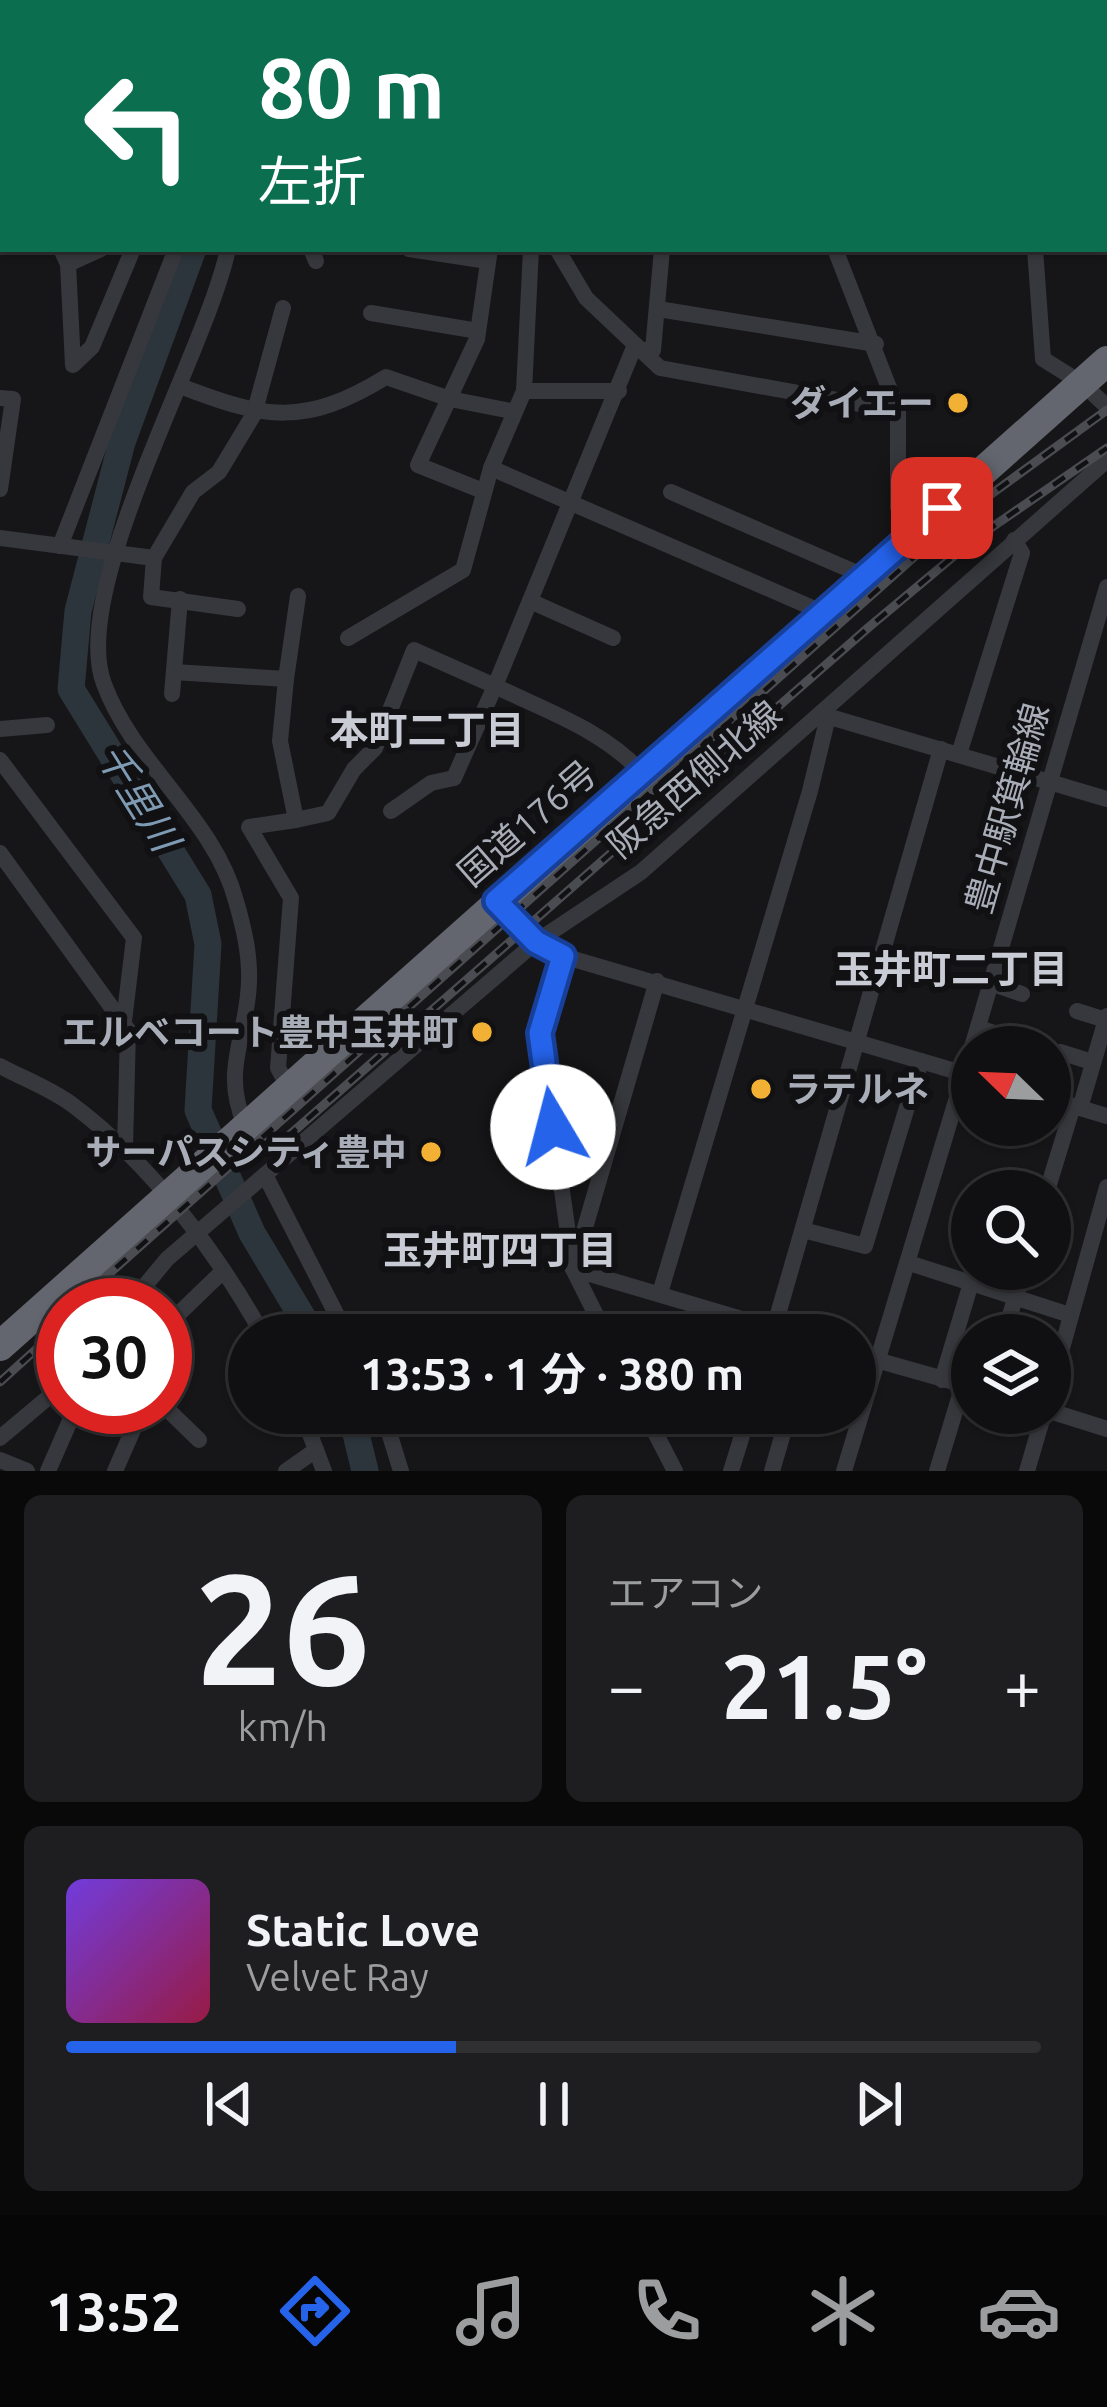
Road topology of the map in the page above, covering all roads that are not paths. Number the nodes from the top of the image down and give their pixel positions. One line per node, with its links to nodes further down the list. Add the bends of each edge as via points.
1 (132, 252): 11 (street, via 92,346 73,365)
2 (175, 252): 37 (street)
3 (227, 252): 19 (street)
4 (449, 252): 10 (street)
5 (531, 252): 20 (street)
6 (559, 252): 17 (street, via 586,298)
7 (662, 252): 13 (street)
8 (836, 252): 16 (street)
9 (1035, 252): 22 (street, via 1042,359)
10 (489, 255): 15 (street)
11 (64, 256)
12 (283, 308): 27 (street)
13 (658, 309): 16 (street); 17 (street, via 653,350)
14 (371, 313): 15 (street)
15 (478, 331): 24 (street)
16 (876, 344): 26 (street)
17 (638, 348): 21 (street); 26 (street, via 660,368)
18 (1107, 361): 22 (highway, 国道176号)
19 (180, 386): 27 (street); 38 (street)
20 (524, 391): 21 (street); 25 (street)
21 (619, 391): 33 (street)
22 (1093, 394): 35 (highway, 国道176号)
23 (0, 398): 30 (street, via 13,399)
24 (450, 399): 25 (street); 27 (street, via 386,377 339,406); 31 (street, via 418,465)
25 (512, 411): 29 (street)
26 (898, 411): 35 (street, via 898,507)
27 (254, 415): 39 (street)
28 (1107, 460): 36 (street, 阪急西側北線)
29 (491, 468): 31 (street); 33 (street)
30 (0, 489)
31 (483, 491): 47 (street, via 463,570)
32 (671, 492): 40 (street)
33 (574, 501): 44 (street); 46 (street)
34 (0, 538): 37 (street)
35 (906, 538): 40 (highway, 国道176号)
36 (1014, 540): 53 (street, 阪急西側北線); 56 (street, via 1022,553)
37 (60, 546): 38 (street)
38 (117, 552): 39 (street); 85 (street, via 101,610 101,679 122,724 228,868 248,944 232,1093)
39 (154, 558): 42 (street, via 151,597)
40 (864, 576): 46 (highway, 国道176号)
41 (298, 596): 50 (street)
42 (180, 599): 45 (street); 49 (street)
43 (1105, 600): 59 (street, 豊中駅箕輪線)
44 (530, 601): 48 (street); 51 (street)
45 (238, 609)
46 (822, 612): 58 (highway, 国道176号)
47 (348, 638)
48 (613, 638)
49 (174, 672): 50 (street); 52 (street)
50 (286, 679): 62 (street, via 280,741)
51 (495, 686): 58 (street, via 596,733); 61 (street, via 454,778 431,783); 62 (street, via 414,650 375,748 328,814)
52 (172, 694)
53 (820, 714): 56 (street); 65 (street, 阪急西側北線, via 641,872); 70 (street, via 826,725 810,791)
54 (47, 725): 55 (street)
55 (0, 729)
56 (950, 752): 59 (street); 75 (street)
57 (0, 760): 73 (street, via 134,938)
58 (642, 773): 64 (highway, 国道176号)
59 (1048, 782): 60 (street); 68 (street, 豊中駅箕輪線)
60 (1107, 799)
61 (391, 811)
62 (296, 820): 81 (street, via 249,827 291,898 278,1068)
63 (0, 853): 73 (street)
64 (496, 901): 65 (street); 81 (highway, 国道176号)
65 (536, 942): 66 (street); 89 (street, 阪急西側北線)
66 (563, 956): 67 (street); 95 (street, via 540,1033)
67 (657, 982): 70 (street); 95 (street)
68 (991, 983): 69 (street); 74 (street, 豊中駅箕輪線)
69 (1022, 994)
70 (745, 1009): 75 (street); 102 (street)
71 (1077, 1011): 72 (street)
72 (1106, 1018): 78 (street)
73 (124, 1021): 87 (street)
74 (978, 1026)
75 (858, 1042): 77 (street); 92 (street)
76 (1071, 1055): 78 (street)
77 (921, 1061): 80 (street); 92 (street, via 866,1246)
78 (1092, 1062): 83 (street)
79 (0, 1066): 87 (street, via 60,1097)
80 (951, 1069)
81 (288, 1086): 85 (highway, 国道176号)
82 (1071, 1105): 83 (street)
83 (1076, 1107): 84 (street); 88 (street)
84 (1107, 1116)
85 (243, 1127): 91 (highway, 国道176号)
86 (951, 1128): 94 (street, 豊中駅箕輪線)
87 (125, 1148): 91 (street)
88 (1054, 1170)
89 (262, 1178): 93 (street, 阪急西側北線); 106 (street)
90 (1107, 1187): 112 (street)
91 (166, 1197): 93 (street); 113 (highway, 国道176号)
92 (803, 1230): 109 (street)
93 (195, 1236): 96 (street); 98 (street)
94 (909, 1263): 97 (street); 115 (street, 豊中駅箕輪線)
95 (573, 1269): 102 (street); 107 (street)
96 (222, 1272): 104 (street); 105 (street)
97 (951, 1277)
98 (151, 1278)
99 (969, 1290): 116 (street)
100 (994, 1290): 103 (street)
101 (1018, 1290): 103 (street)
102 (661, 1293): 108 (street)
103 (1016, 1297): 110 (street); 111 (street)
104 (192, 1301)
105 (249, 1314)
106 (336, 1314)
107 (596, 1314)
108 (721, 1314)
109 (778, 1314)
110 (1011, 1314)
111 (1067, 1314)
112 (1070, 1314)
113 (0, 1346)
114 (876, 1360): 115 (street)
115 (880, 1361): 116 (street); 144 (street, 豊中駅箕輪線)
116 (942, 1380): 117 (street)
117 (951, 1382)
118 (36, 1408): 131 (street)
119 (1071, 1419): 120 (street)
120 (1107, 1429)
121 (951, 1431): 145 (street)
122 (192, 1433): 132 (street)
123 (64, 1434): 136 (street)
124 (131, 1434): 137 (street)
125 (310, 1434): 133 (street)
126 (390, 1434): 140 (street)
127 (656, 1434): 141 (street)
128 (742, 1434): 142 (street)
129 (783, 1434): 143 (street)
130 (1040, 1434): 146 (street)
131 (0, 1438)
132 (199, 1440)
133 (316, 1450): 138 (street); 139 (street)
134 (0, 1460): 135 (street)
135 (27, 1471)
136 (48, 1471)
137 (115, 1471)
138 (286, 1471)
139 (324, 1471)
140 (401, 1471)
141 (675, 1471)
142 (731, 1471)
143 (772, 1471)
144 (844, 1471)
145 (937, 1471)
146 (1027, 1471)

